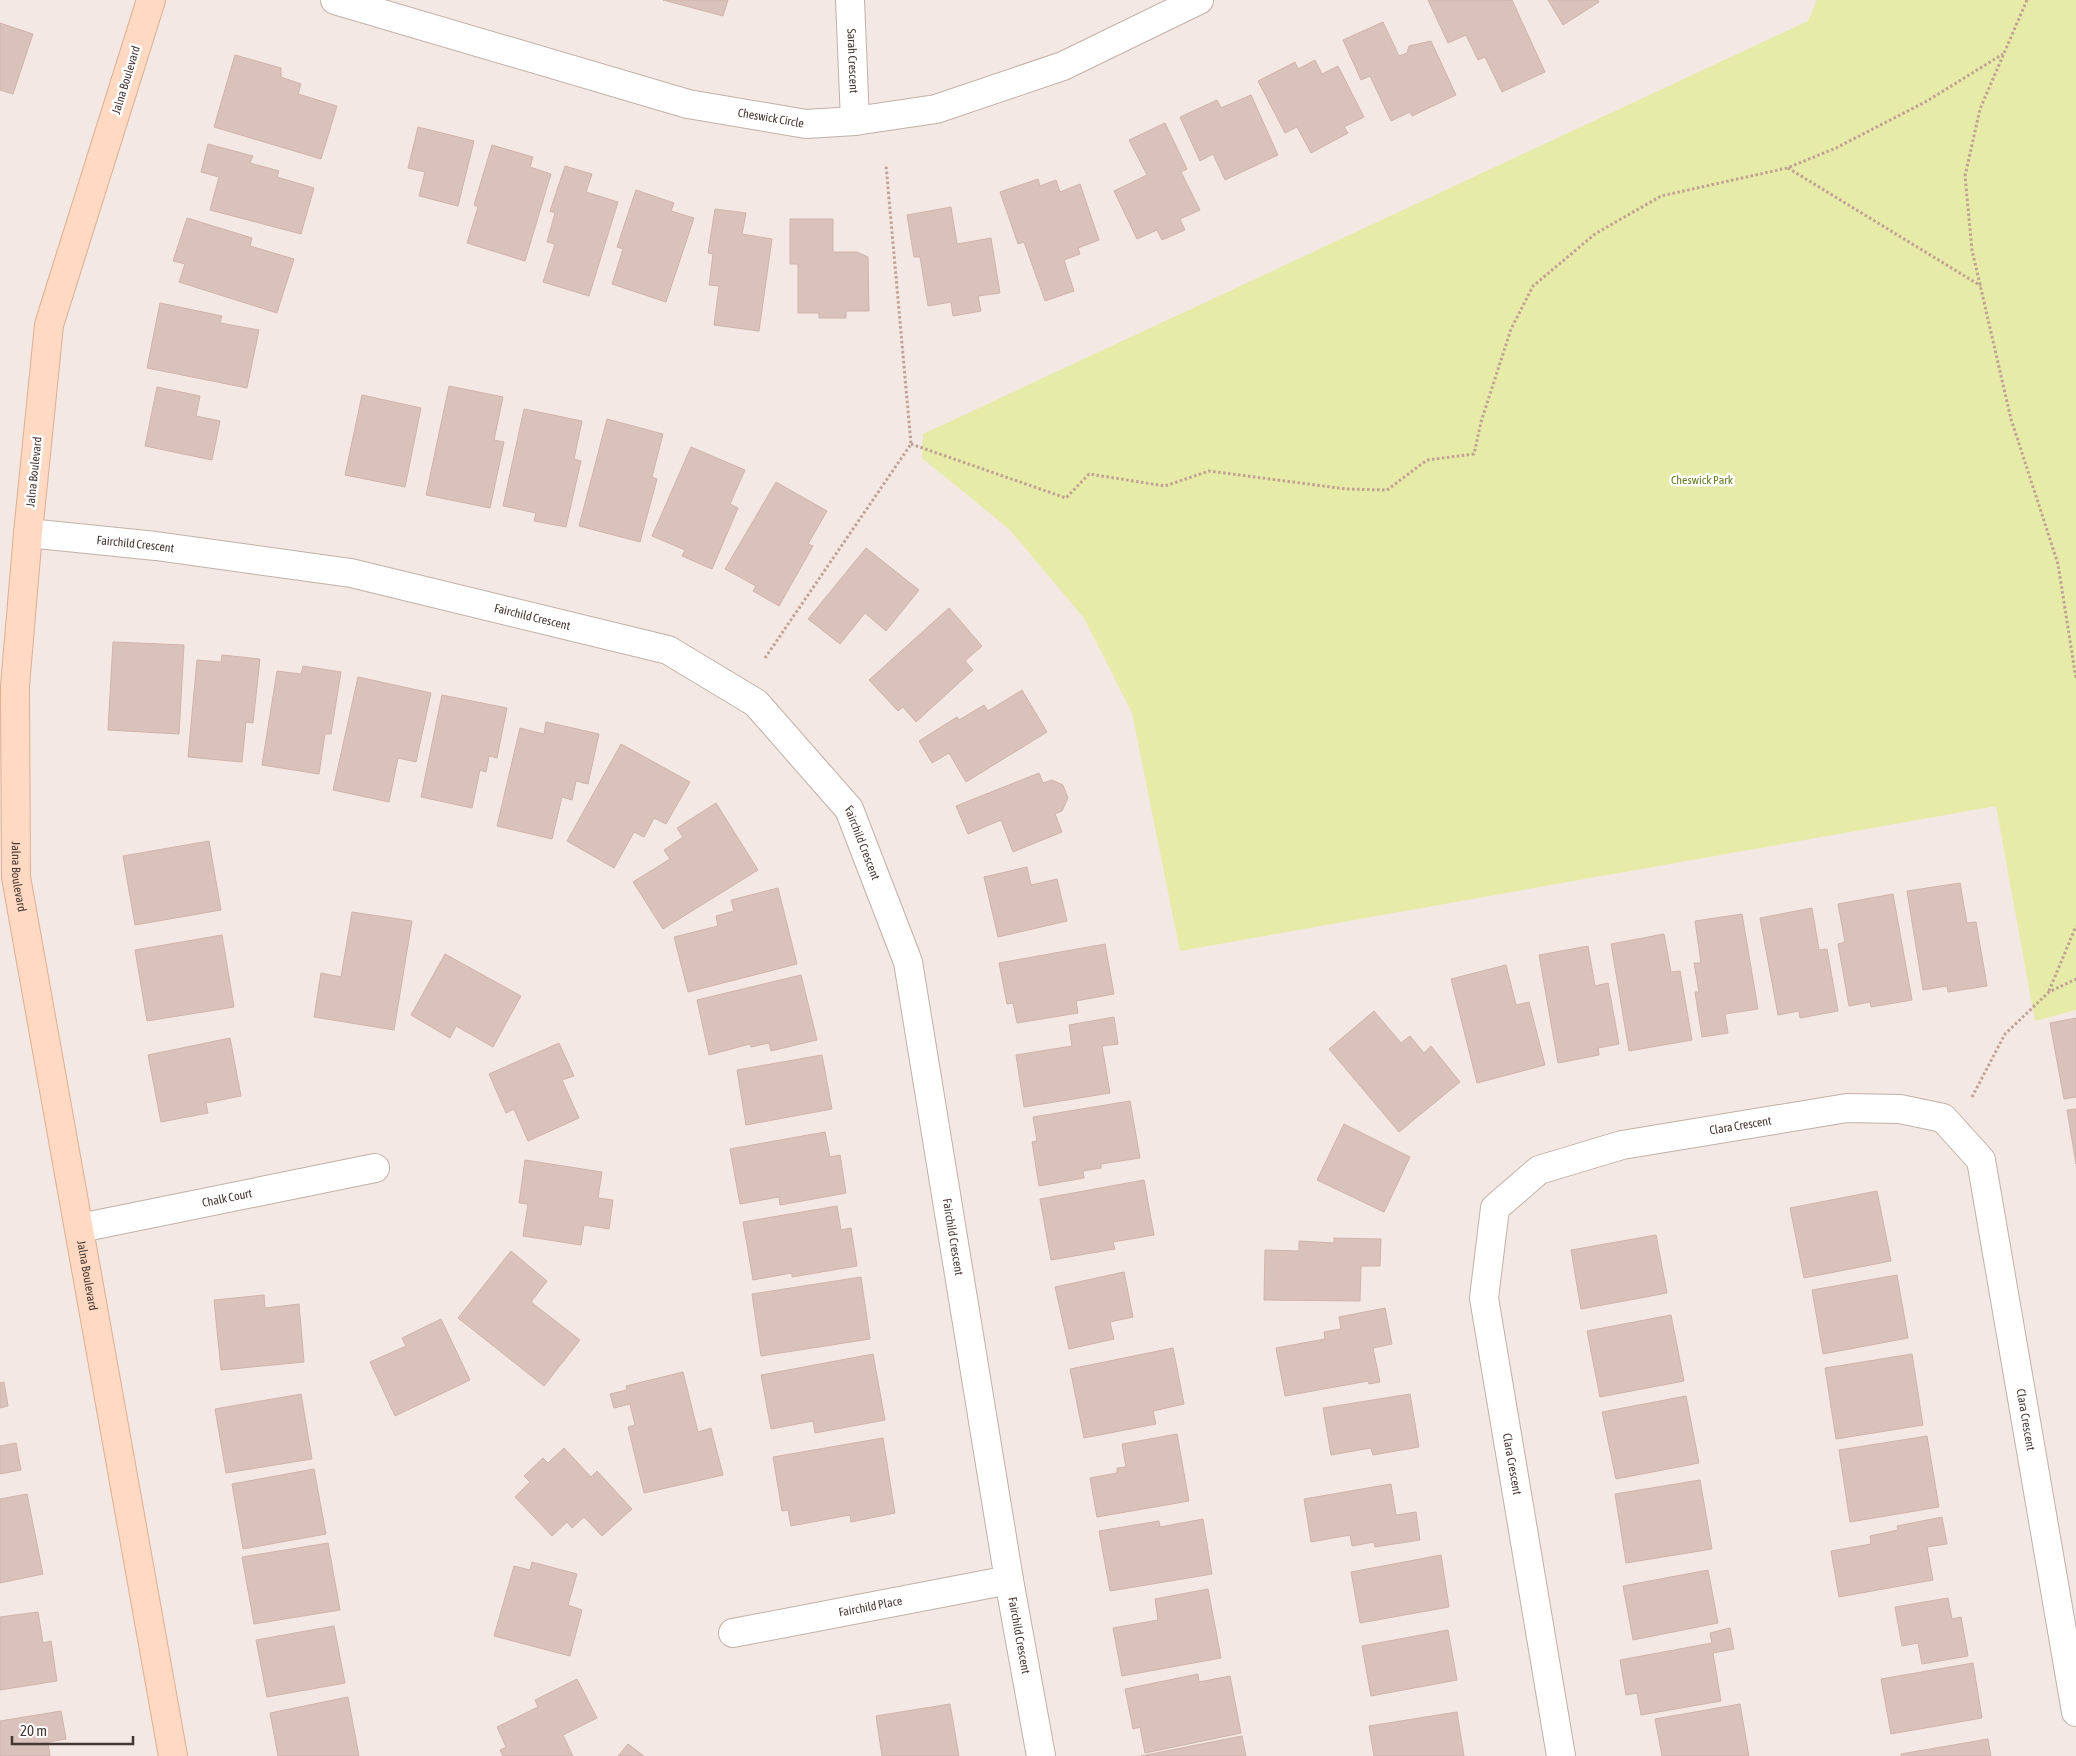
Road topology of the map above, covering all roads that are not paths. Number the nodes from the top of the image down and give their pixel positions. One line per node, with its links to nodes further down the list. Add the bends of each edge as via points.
1 (151, 0): 6 (street, Jalna Boulevard, via 49,325)
2 (335, 0): 5 (street, Cheswick Circle, via 688,104 806,124)
3 (850, 0): 5 (street, Sarah Crescent)
4 (1199, 0): 5 (street, Cheswick Circle, via 1063,66 936,109)
5 (855, 121)
6 (28, 533): 7 (street, Jalna Boulevard, via 15,686); 10 (street, Fairchild Crescent, via 156,546 360,575 668,650 756,703 849,809 908,962)
7 (8, 877): 9 (street, Jalna Boulevard)
8 (375, 1168): 9 (street, Chalk Court)
9 (80, 1228): 13 (street, Jalna Boulevard)
10 (1009, 1580): 11 (street, Fairchild Place); 14 (street, Fairchild Crescent)
11 (733, 1632)
12 (2076, 1712): 15 (street, Clara Crescent, via 1981,1160 1943,1118 1900,1109 1847,1108 1622,1145 1539,1170 1495,1208 1484,1298)
13 (173, 1756)
14 (1041, 1756)
15 (1562, 1756)

